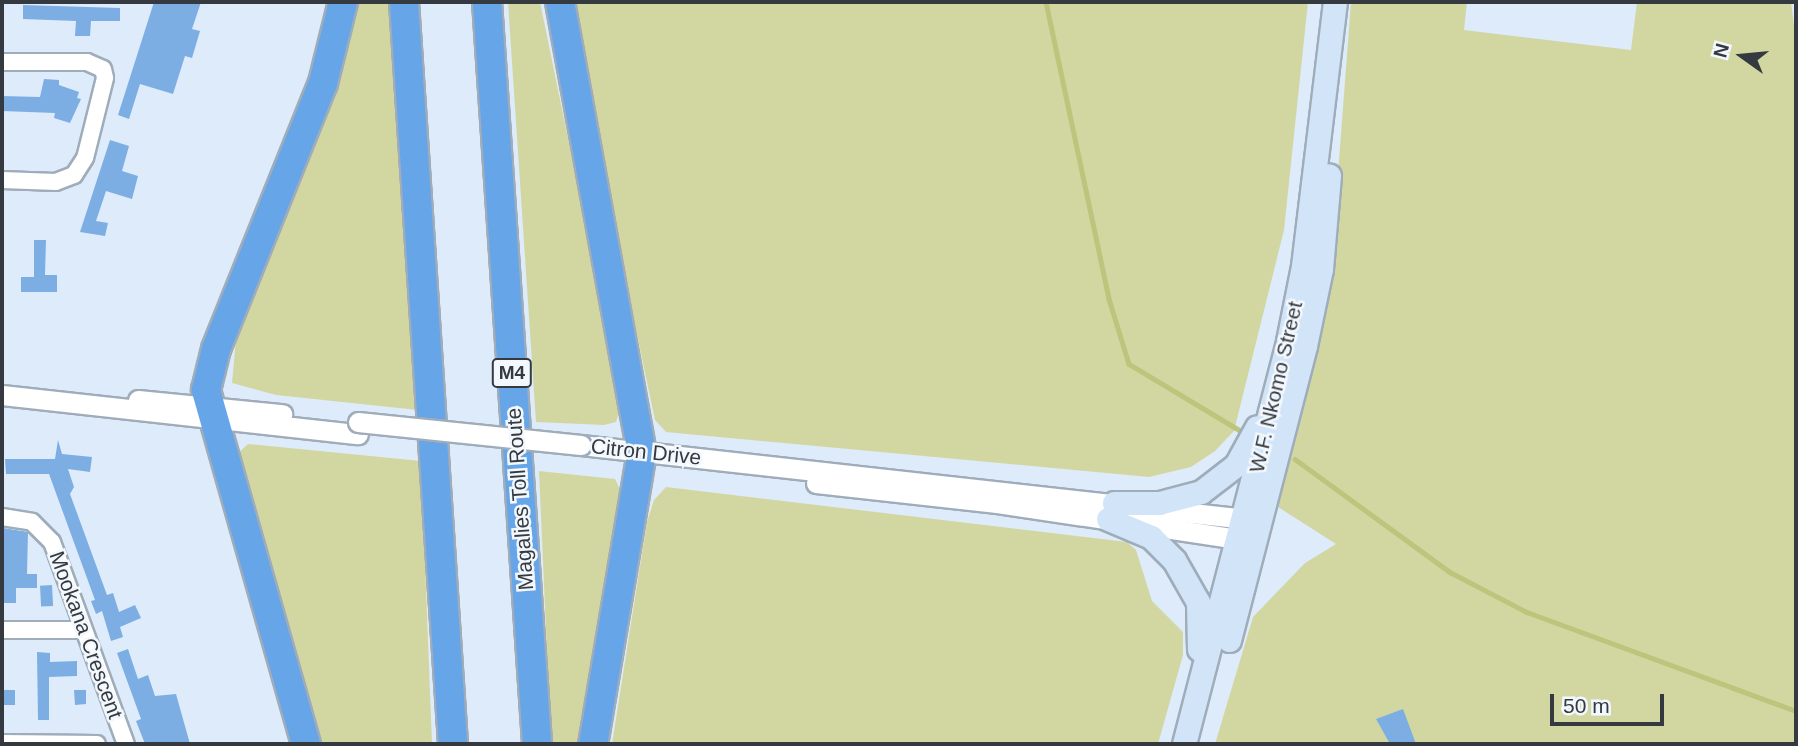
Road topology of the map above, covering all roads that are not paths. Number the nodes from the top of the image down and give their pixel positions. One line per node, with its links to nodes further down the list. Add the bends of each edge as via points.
1 (343, 2): 10 (highway, via 323,83 207,376)
2 (404, 2): 21 (highway)
3 (487, 2): 22 (highway, Magalies Toll Route / M4)
4 (560, 2): 11 (highway)
5 (1334, 13): 8 (main road, W.F. Nkomo Street); 14 (main road, W.F. Nkomo Street, via 1335,69 1321,269)
6 (2, 62): 7 (street, via 88,62 103,69 106,78 85,158 74,175 56,182)
7 (2, 180)
8 (1303, 266): 12 (main road, via 1260,418 1248,450 1236,466 1221,480 1182,500); 14 (main road, W.F. Nkomo Street)
9 (2, 395): 10 (street, Citron Drive)
10 (209, 412): 11 (street, Citron Drive, bridge); 20 (highway)
11 (641, 458): 12 (street, Citron Drive); 23 (highway)
12 (1111, 511): 14 (street, Citron Drive); 24 (main road, via 1161,546 1190,582 1198,602 1201,640)
13 (2, 517): 16 (street, Mookana Crescent, via 32,522 52,541)
14 (1250, 530): 25 (main road, W.F. Nkomo Street); 26 (main road, W.F. Nkomo Street)
15 (2, 630): 16 (street)
16 (82, 631): 19 (street, Mookana Crescent)
17 (2, 743): 18 (street)
18 (97, 744)
19 (126, 744)
20 (306, 744)
21 (453, 744)
22 (537, 744)
23 (593, 744)
24 (1178, 744)
25 (1184, 744)
26 (1200, 744)

